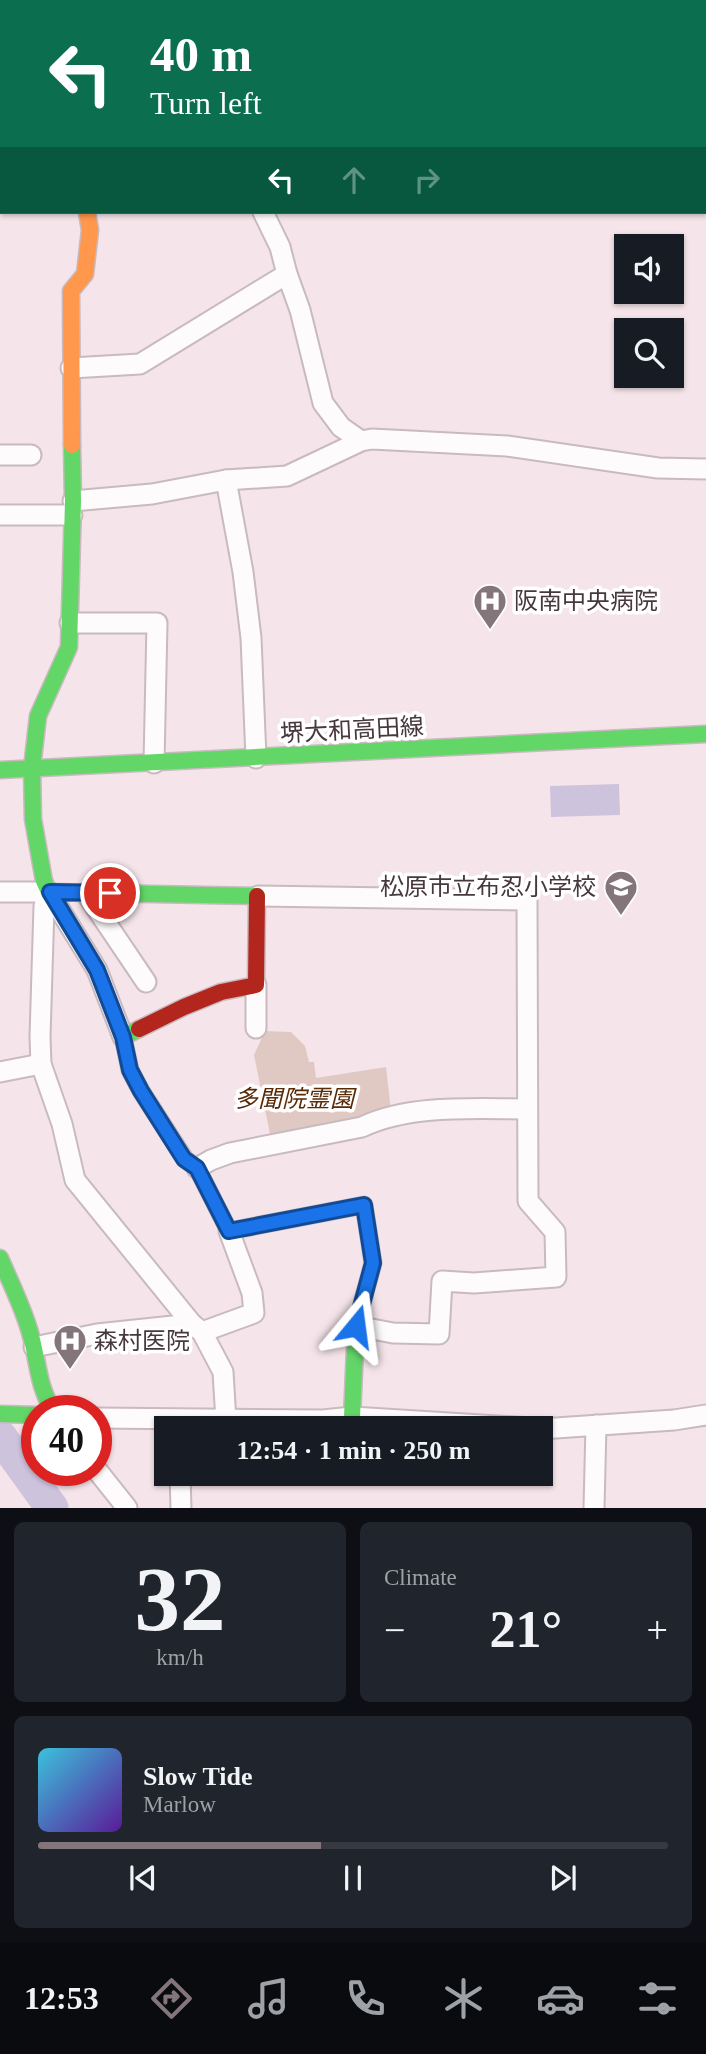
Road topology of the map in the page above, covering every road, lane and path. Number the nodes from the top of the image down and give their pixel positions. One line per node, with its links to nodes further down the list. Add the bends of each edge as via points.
1 (87, 214): 4 (street, via 85,274 71,291)
2 (264, 214): 3 (street)
3 (287, 274): 4 (street, via 140,364); 5 (street, via 323,403 341,427)
4 (71, 368): 10 (street)
5 (361, 441): 8 (street, via 507,446 658,468); 9 (street, via 286,477)
6 (0, 455): 7 (street)
7 (31, 455)
8 (706, 469)
9 (226, 481): 10 (street); 14 (street, via 251,638)
10 (73, 508): 11 (street); 12 (street)
11 (0, 515)
12 (70, 623): 15 (street, via 157,623); 16 (street, via 69,648 38,716)
13 (706, 734): 14 (street, 堺大和高田線)
14 (256, 758): 15 (street, 堺大和高田線)
15 (154, 763): 16 (street, 堺大和高田線)
16 (32, 768): 17 (street, 堺大和高田線); 19 (street, via 33,819)
17 (0, 770)
18 (0, 892): 19 (street)
19 (50, 892): 20 (street); 25 (street, via 97,970); 26 (street, via 44,906)
20 (86, 893): 21 (street); 22 (street)
21 (258, 896): 23 (street); 28 (street, via 527,900)
22 (146, 982)
23 (256, 985): 24 (street); 25 (street, via 221,992)
24 (256, 1028)
25 (123, 1037): 29 (street, via 130,1070 141,1091 184,1159)
26 (41, 1064): 27 (street); 33 (street, via 75,1180)
27 (0, 1072)
28 (527, 1109): 29 (street, via 443,1109 394,1117 230,1153); 32 (street, via 528,1202 555,1232 556,1277 442,1281 439,1334 393,1334)
29 (197, 1168): 30 (street)
30 (229, 1231): 32 (street, via 364,1205 373,1263); 33 (street, via 252,1293 254,1313)
31 (0, 1258): 34 (street)
32 (356, 1326): 40 (street)
33 (197, 1328): 34 (street, via 97,1334); 39 (street, via 223,1371)
34 (34, 1348): 35 (street)
35 (44, 1395)
36 (0, 1414): 37 (street)
37 (21, 1415)
38 (706, 1415): 43 (street)
39 (226, 1416)
40 (352, 1416)
41 (112, 1419): 42 (street)
42 (154, 1422)
43 (596, 1425): 44 (street); 49 (street)
44 (553, 1428)
45 (110, 1486): 47 (street)
46 (180, 1486): 48 (street)
47 (127, 1508)
48 (181, 1508)
49 (594, 1508)

